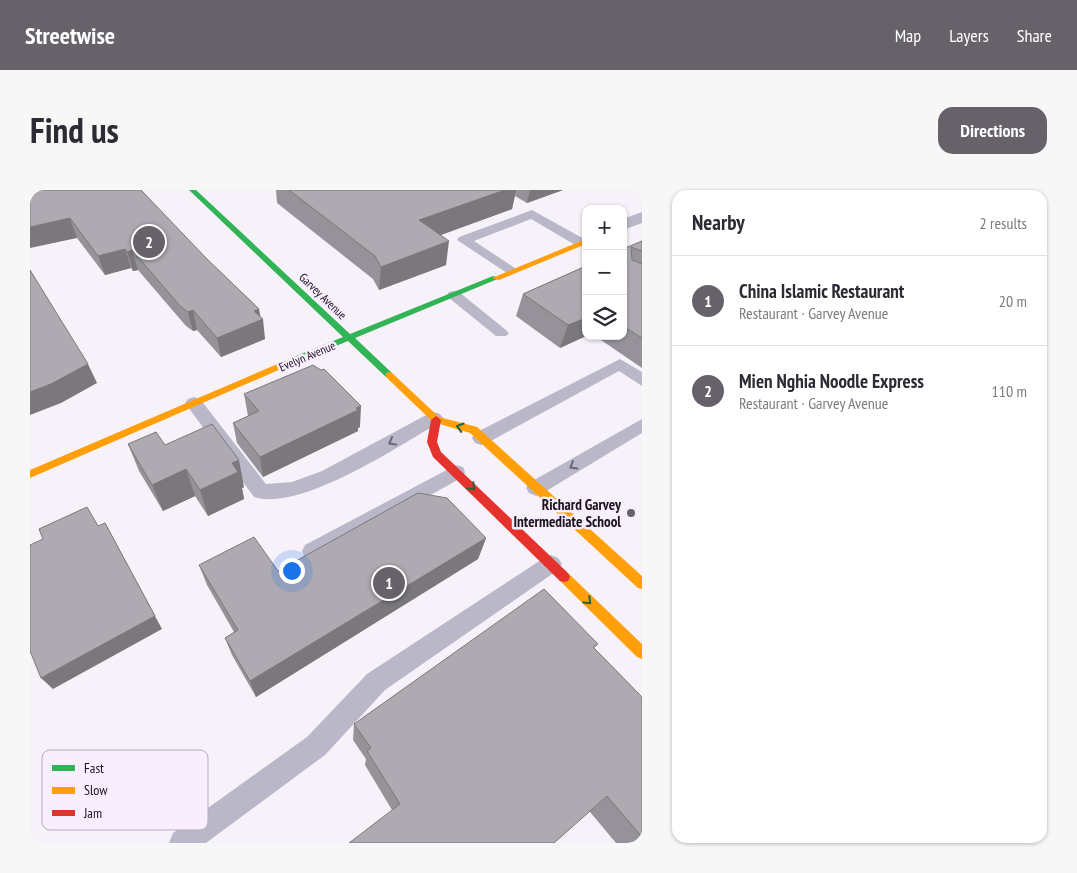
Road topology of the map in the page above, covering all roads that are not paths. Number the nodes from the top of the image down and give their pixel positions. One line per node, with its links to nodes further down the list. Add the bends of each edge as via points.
1 (192, 190): 10 (main road, Garvey Avenue)
2 (516, 205): 3 (lane)
3 (532, 214): 6 (lane); 7 (lane, via 464,240)
4 (642, 217): 5 (street)
5 (627, 223)
6 (582, 245): 7 (main road, Evelyn Avenue)
7 (510, 271): 8 (main road, Evelyn Avenue)
8 (454, 295): 9 (lane); 10 (main road, Evelyn Avenue)
9 (501, 332)
10 (348, 338): 12 (main road, Evelyn Avenue); 13 (main road, Garvey Avenue)
11 (642, 380): 15 (lane, via 620,364)
12 (194, 403): 13 (lane, one-way to 12, via 329,476 293,489 261,492); 17 (main road, Evelyn Avenue)
13 (435, 419): 15 (main road, Garvey Avenue, one-way to 13, via 473,430); 16 (main road, via 433,448)
14 (642, 426): 18 (lane, one-way to 18)
15 (481, 438): 18 (main road, Garvey Avenue)
16 (456, 472): 19 (lane); 20 (main road, one-way to 20)
17 (30, 474)
18 (536, 488): 21 (main road, Garvey Avenue)
19 (312, 551)
20 (551, 564): 22 (main road, one-way to 22); 23 (lane, via 376,682 316,746)
21 (642, 584)
22 (642, 653)
23 (208, 824)
24 (200, 830): 25 (lane)
25 (182, 843)

